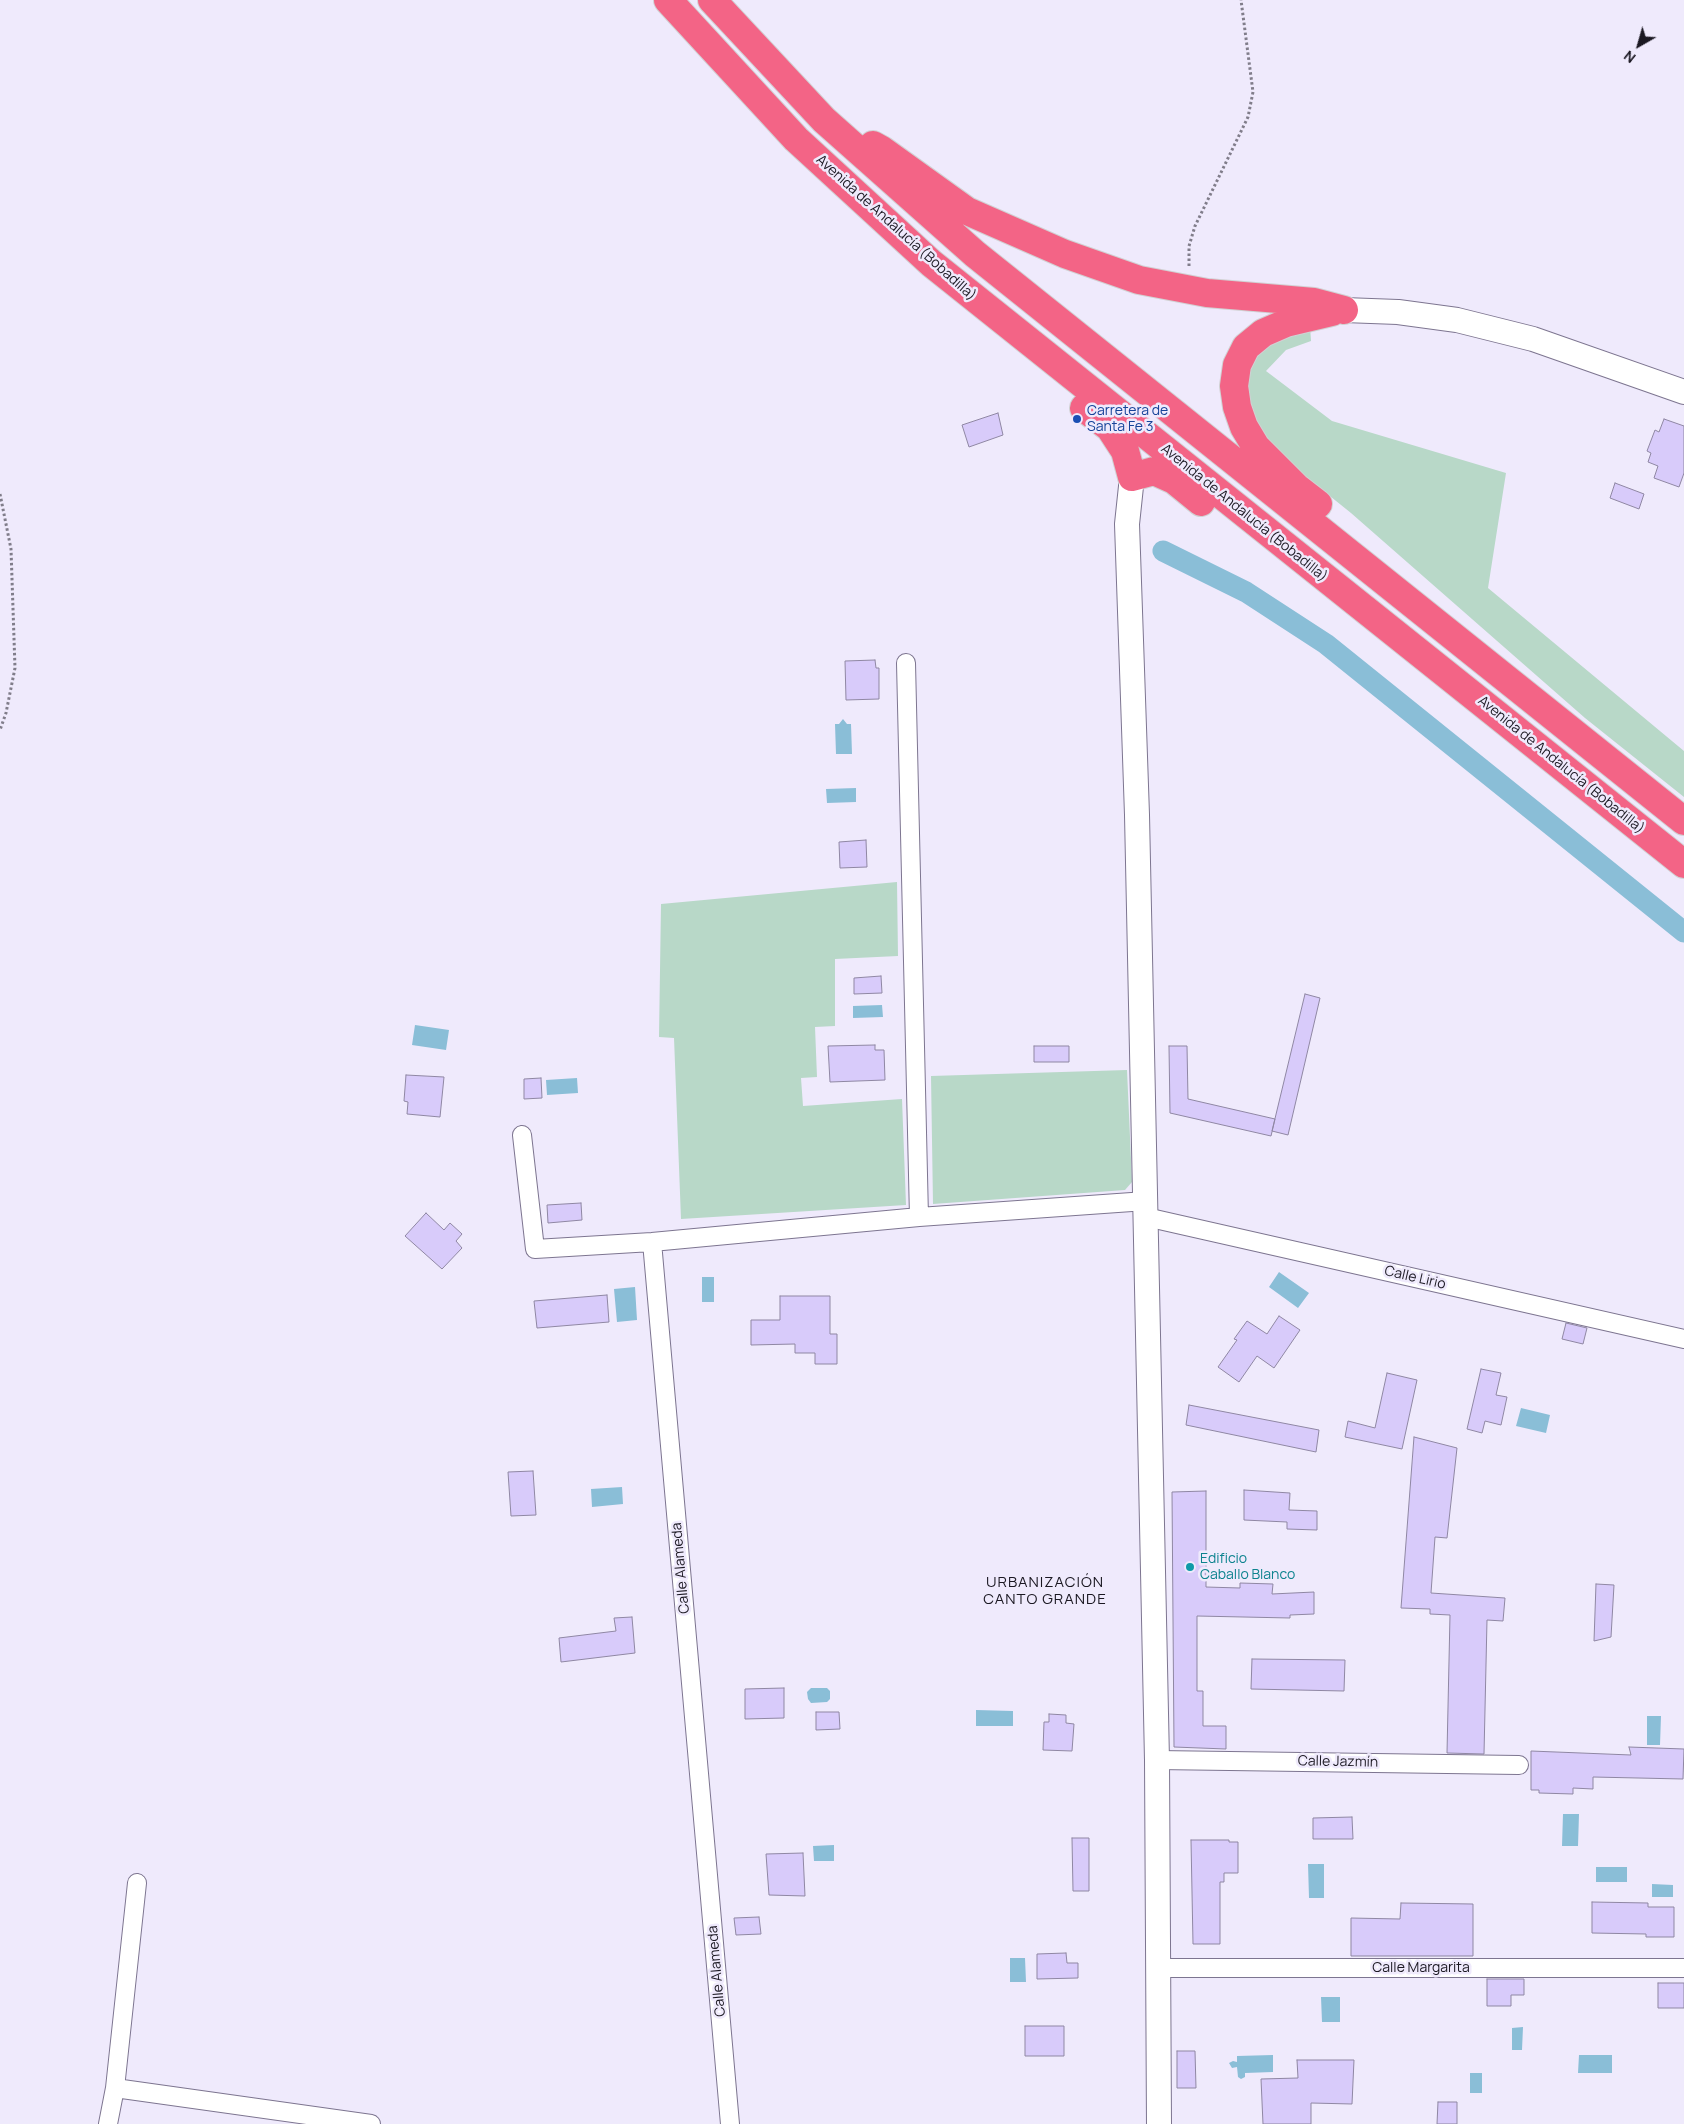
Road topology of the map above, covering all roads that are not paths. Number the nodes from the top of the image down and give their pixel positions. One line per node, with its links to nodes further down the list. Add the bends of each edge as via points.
1 (668, 0): 5 (highway, Avenida de Andalucía (Bobadilla), via 796,139 931,263)
2 (712, 0): 3 (highway)
3 (824, 120): 4 (highway, via 882,150 967,211 1065,254 1139,280 1207,293 1314,302); 8 (highway, via 975,254)
4 (1344, 310): 6 (street, via 1398,312 1457,320 1532,339); 8 (highway, via 1286,323 1263,334 1246,347 1237,365 1234,386 1239,413 1256,447 1296,487 1326,510)
5 (997, 315): 7 (highway, via 1029,363 1110,428 1125,451); 10 (highway, Avenida de Andalucía (Bobadilla))
6 (1684, 392)
7 (1132, 477): 10 (highway, via 1154,471 1174,480 1421,677); 14 (street, via 1127,524)
8 (1377, 575): 11 (highway)
9 (906, 663): 15 (street)
10 (1472, 694): 12 (highway, Avenida de Andalucía (Bobadilla))
11 (1684, 821)
12 (1684, 864)
13 (522, 1135): 16 (street, via 535,1249)
14 (1146, 1209): 15 (street, Calle Lirio); 17 (street, Calle Lirio); 18 (street)
15 (919, 1217): 16 (street, Calle Lirio)
16 (652, 1242): 26 (street, Calle Alameda)
17 (1684, 1339)
18 (1157, 1760): 19 (street, Calle Jazmín); 21 (street)
19 (1519, 1765)
20 (136, 1883): 23 (street)
21 (1158, 1968): 22 (street, Calle Margarita); 27 (street)
22 (1684, 1968)
23 (115, 2088): 24 (street); 25 (street)
24 (108, 2124)
25 (371, 2124)
26 (730, 2124)
27 (1159, 2124)

